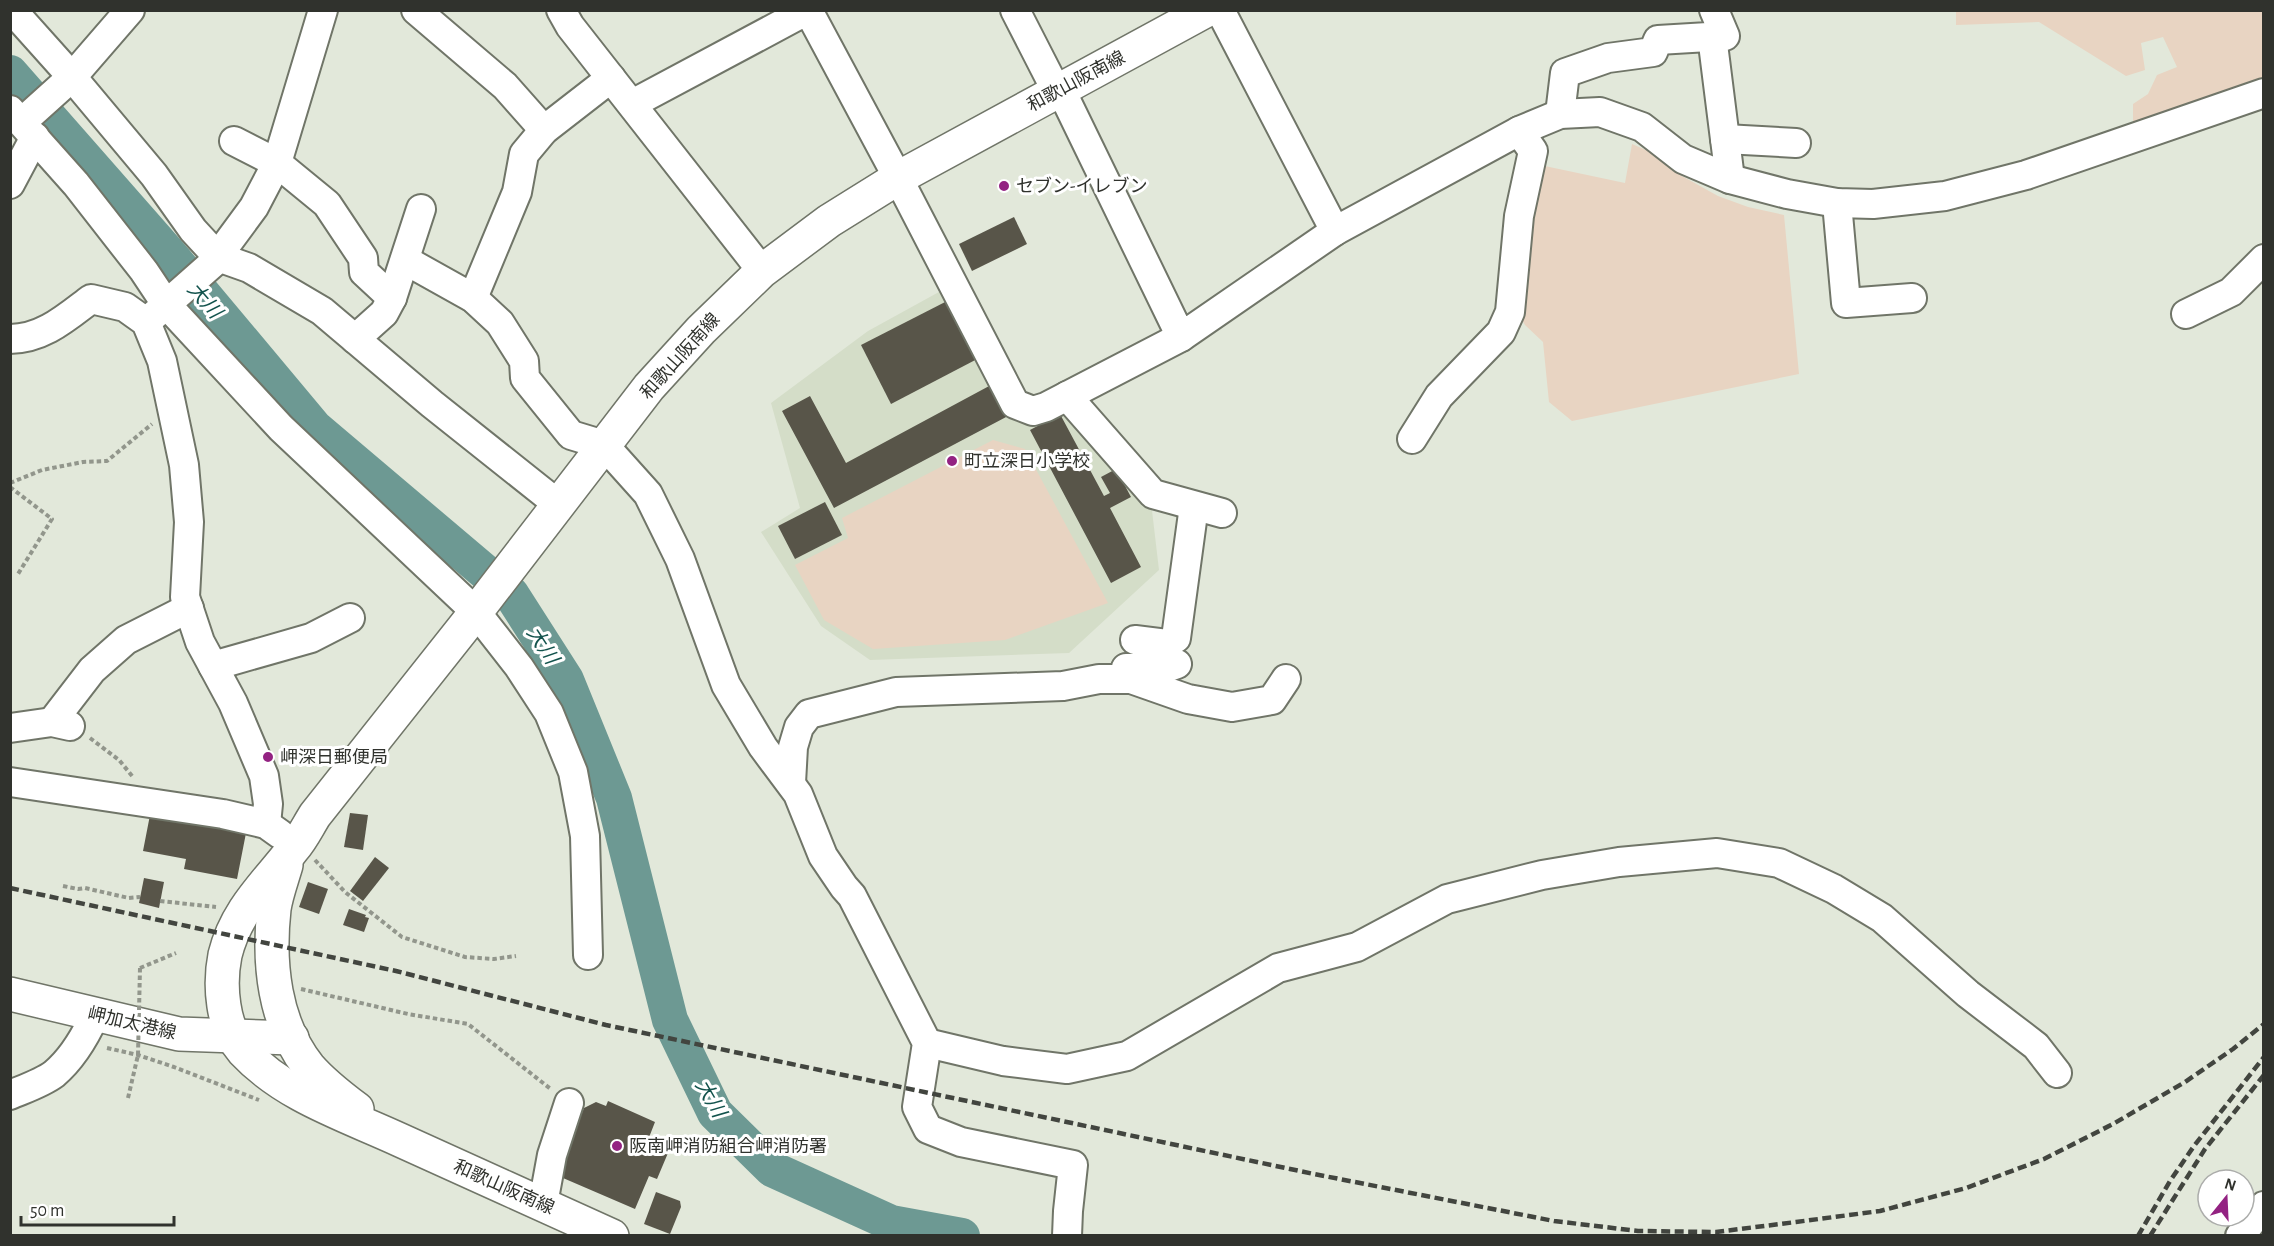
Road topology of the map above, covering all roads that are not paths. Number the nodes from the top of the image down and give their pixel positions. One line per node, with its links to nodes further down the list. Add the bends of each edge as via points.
1 (12, 10): 10 (street)
2 (130, 10): 10 (street)
3 (323, 10): 22 (street)
4 (416, 10): 17 (street, via 505,86)
5 (561, 10): 11 (street)
6 (1015, 10): 12 (street)
7 (1207, 10): 12 (main road, 和歌山阪南線)
8 (1220, 10): 28 (street)
9 (1713, 23): 15 (street, via 1658,40 1653,52 1608,58 1565,73); 19 (street)
10 (72, 77): 16 (street); 30 (street, via 154,176)
11 (611, 78): 14 (street); 17 (street)
12 (1059, 91): 23 (main road, 和歌山阪南線); 38 (street)
13 (2264, 93): 26 (street, via 2026,175 1945,196 1873,204)
14 (632, 104): 23 (street, via 808,10); 32 (street)
15 (1560, 114): 18 (street); 24 (street, via 1600,112 1642,128 1683,159)
16 (22, 123): 25 (street); 36 (street, via 144,271)
17 (544, 130): 34 (street, via 524,154 517,192)
18 (1519, 131): 28 (street); 42 (street, via 1533,151 1519,216 1510,312 1501,332 1438,396)
19 (1725, 140): 21 (street); 24 (street)
20 (234, 141): 22 (street)
21 (1796, 143)
22 (277, 163): 30 (street, via 254,207); 33 (street, via 327,204 363,258 364,272)
23 (898, 178): 32 (main road, 和歌山阪南線, via 829,221); 41 (street, via 1015,404 1033,411)
24 (1730, 179): 26 (street)
25 (10, 184)
26 (1837, 203): 35 (street, via 1846,303)
27 (421, 209): 31 (street)
28 (1335, 231): 38 (street)
29 (2264, 259): 37 (street, via 2231,292)
30 (215, 260): 36 (street); 40 (street, via 249,268 322,311)
31 (405, 260): 33 (street); 34 (street)
32 (762, 271): 43 (main road, 和歌山阪南線, via 649,387)
33 (392, 298): 40 (street, via 384,313)
34 (473, 298): 43 (street, via 500,323 524,361 525,378 571,435)
35 (1912, 298)
36 (160, 309): 39 (street, via 125,307 91,299 51,330); 47 (street, via 162,361 184,465 189,522 185,597); 48 (street, via 281,428)
37 (2186, 314)
38 (1181, 337): 41 (street)
39 (10, 339)
40 (355, 339): 44 (street)
41 (1067, 396): 45 (street, via 1153,494)
42 (1412, 439)
43 (604, 445): 44 (main road, 和歌山阪南線); 57 (street, via 648,494 680,560 726,685)
44 (559, 505): 48 (main road, 和歌山阪南線)
45 (1194, 506): 46 (street); 50 (street, via 1176,638 1167,644)
46 (1222, 513)
47 (189, 608): 52 (street); 55 (street, via 126,640 92,670 62,724)
48 (478, 609): 59 (main road, 和歌山阪南線, via 315,815); 60 (street, via 549,713 573,772 585,836)
49 (350, 618): 52 (street, via 311,638)
50 (1135, 640)
51 (1177, 664): 54 (street, via 1166,668 1107,670)
52 (213, 666): 58 (street, via 264,776)
53 (1286, 679): 54 (street, via 1272,700 1232,707 1188,699 1131,679 1099,678)
54 (1072, 684): 57 (street, via 896,692 809,714 799,727 793,747)
55 (10, 728)
56 (10, 782): 58 (street, via 224,814)
57 (790, 783): 65 (street, via 824,856 852,896)
58 (266, 824): 59 (street)
59 (298, 853): 63 (main road, 和歌山阪南線, via 242,912 234,927 225,957 222,991); 64 (main road, 和歌山阪南線, via 274,908 272,968 278,1006)
60 (588, 955)
61 (10, 994): 62 (main road, 岬加太港線)
62 (95, 1015): 63 (main road, 岬加太港線, via 179,1034); 67 (street, via 86,1036 53,1074)
63 (233, 1035): 64 (main road, 岬加太港線); 69 (main road, 和歌山阪南線, via 243,1050 275,1079 328,1109)
64 (292, 1038): 69 (main road, 和歌山阪南線, via 309,1066 345,1100)
65 (927, 1043): 66 (street, via 1003,1061 1067,1069 1127,1056 1278,968 1357,947 1447,899 1553,873 1716,853 1779,863 1882,918 1968,994 2036,1046); 72 (street, via 918,1107 928,1129 961,1142 1073,1165)
66 (2057, 1073)
67 (10, 1095)
68 (569, 1103): 70 (street, via 552,1155)
69 (397, 1138): 70 (main road, 和歌山阪南線)
70 (543, 1204): 73 (main road, 和歌山阪南線)
71 (2264, 1206): 74 (street)
72 (1067, 1223)
73 (612, 1236)
74 (2240, 1236)

